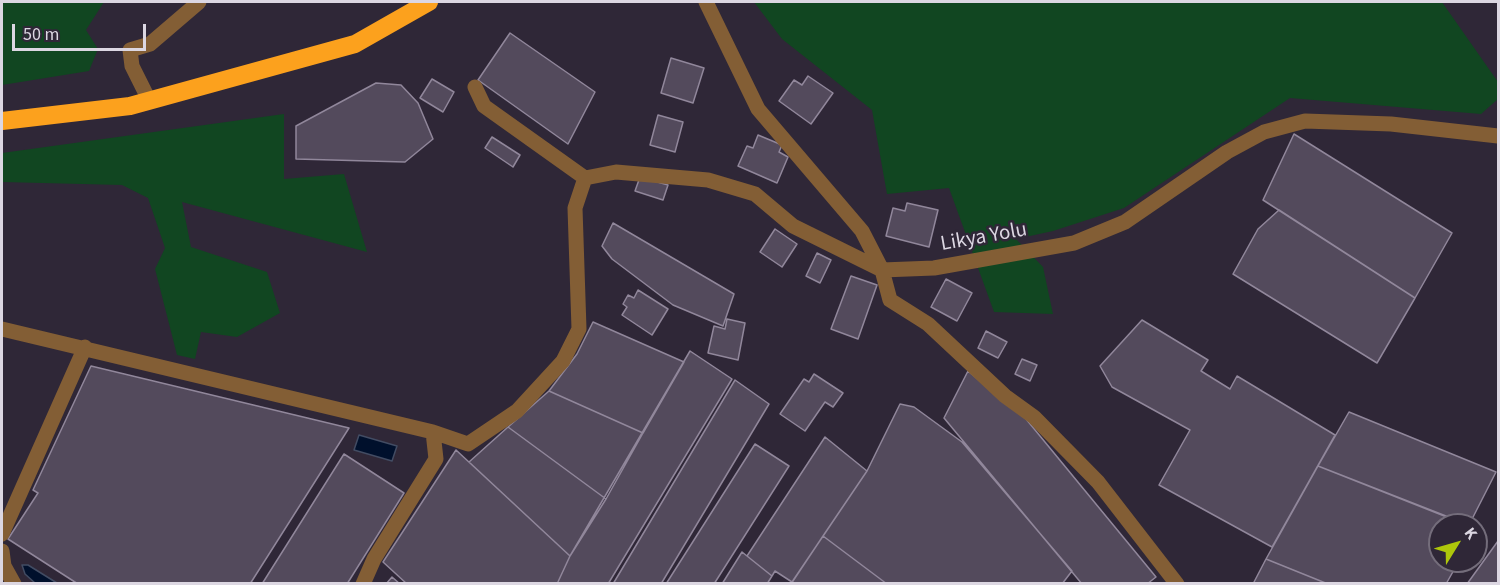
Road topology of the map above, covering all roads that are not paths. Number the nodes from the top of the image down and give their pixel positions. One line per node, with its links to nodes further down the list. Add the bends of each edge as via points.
1 (199, 2): 5 (street, via 150,44 130,50 132,66)
2 (429, 2): 5 (highway, via 355,44)
3 (706, 2): 9 (street, via 758,109 862,231)
4 (475, 87): 8 (street, via 484,106)
5 (149, 100): 6 (highway, via 130,106)
6 (2, 121)
7 (1498, 136): 9 (street, Likya Yolu, via 1391,124 1305,121 1264,132 1227,152 1125,222 1074,243 934,268)
8 (585, 178): 9 (street, via 616,172 708,180 755,194 793,226); 12 (street, via 576,208 579,329 563,361 518,411 468,444)
9 (882, 270): 17 (street, via 890,300 928,324 1005,396 1034,417 1098,482)
10 (2, 329): 11 (street)
11 (85, 347): 12 (street); 13 (street)
12 (433, 432): 16 (street, via 436,459 374,559)
13 (2, 534)
14 (2, 551): 15 (street, via 4,567)
15 (14, 584)
16 (363, 584)
17 (1177, 584)

